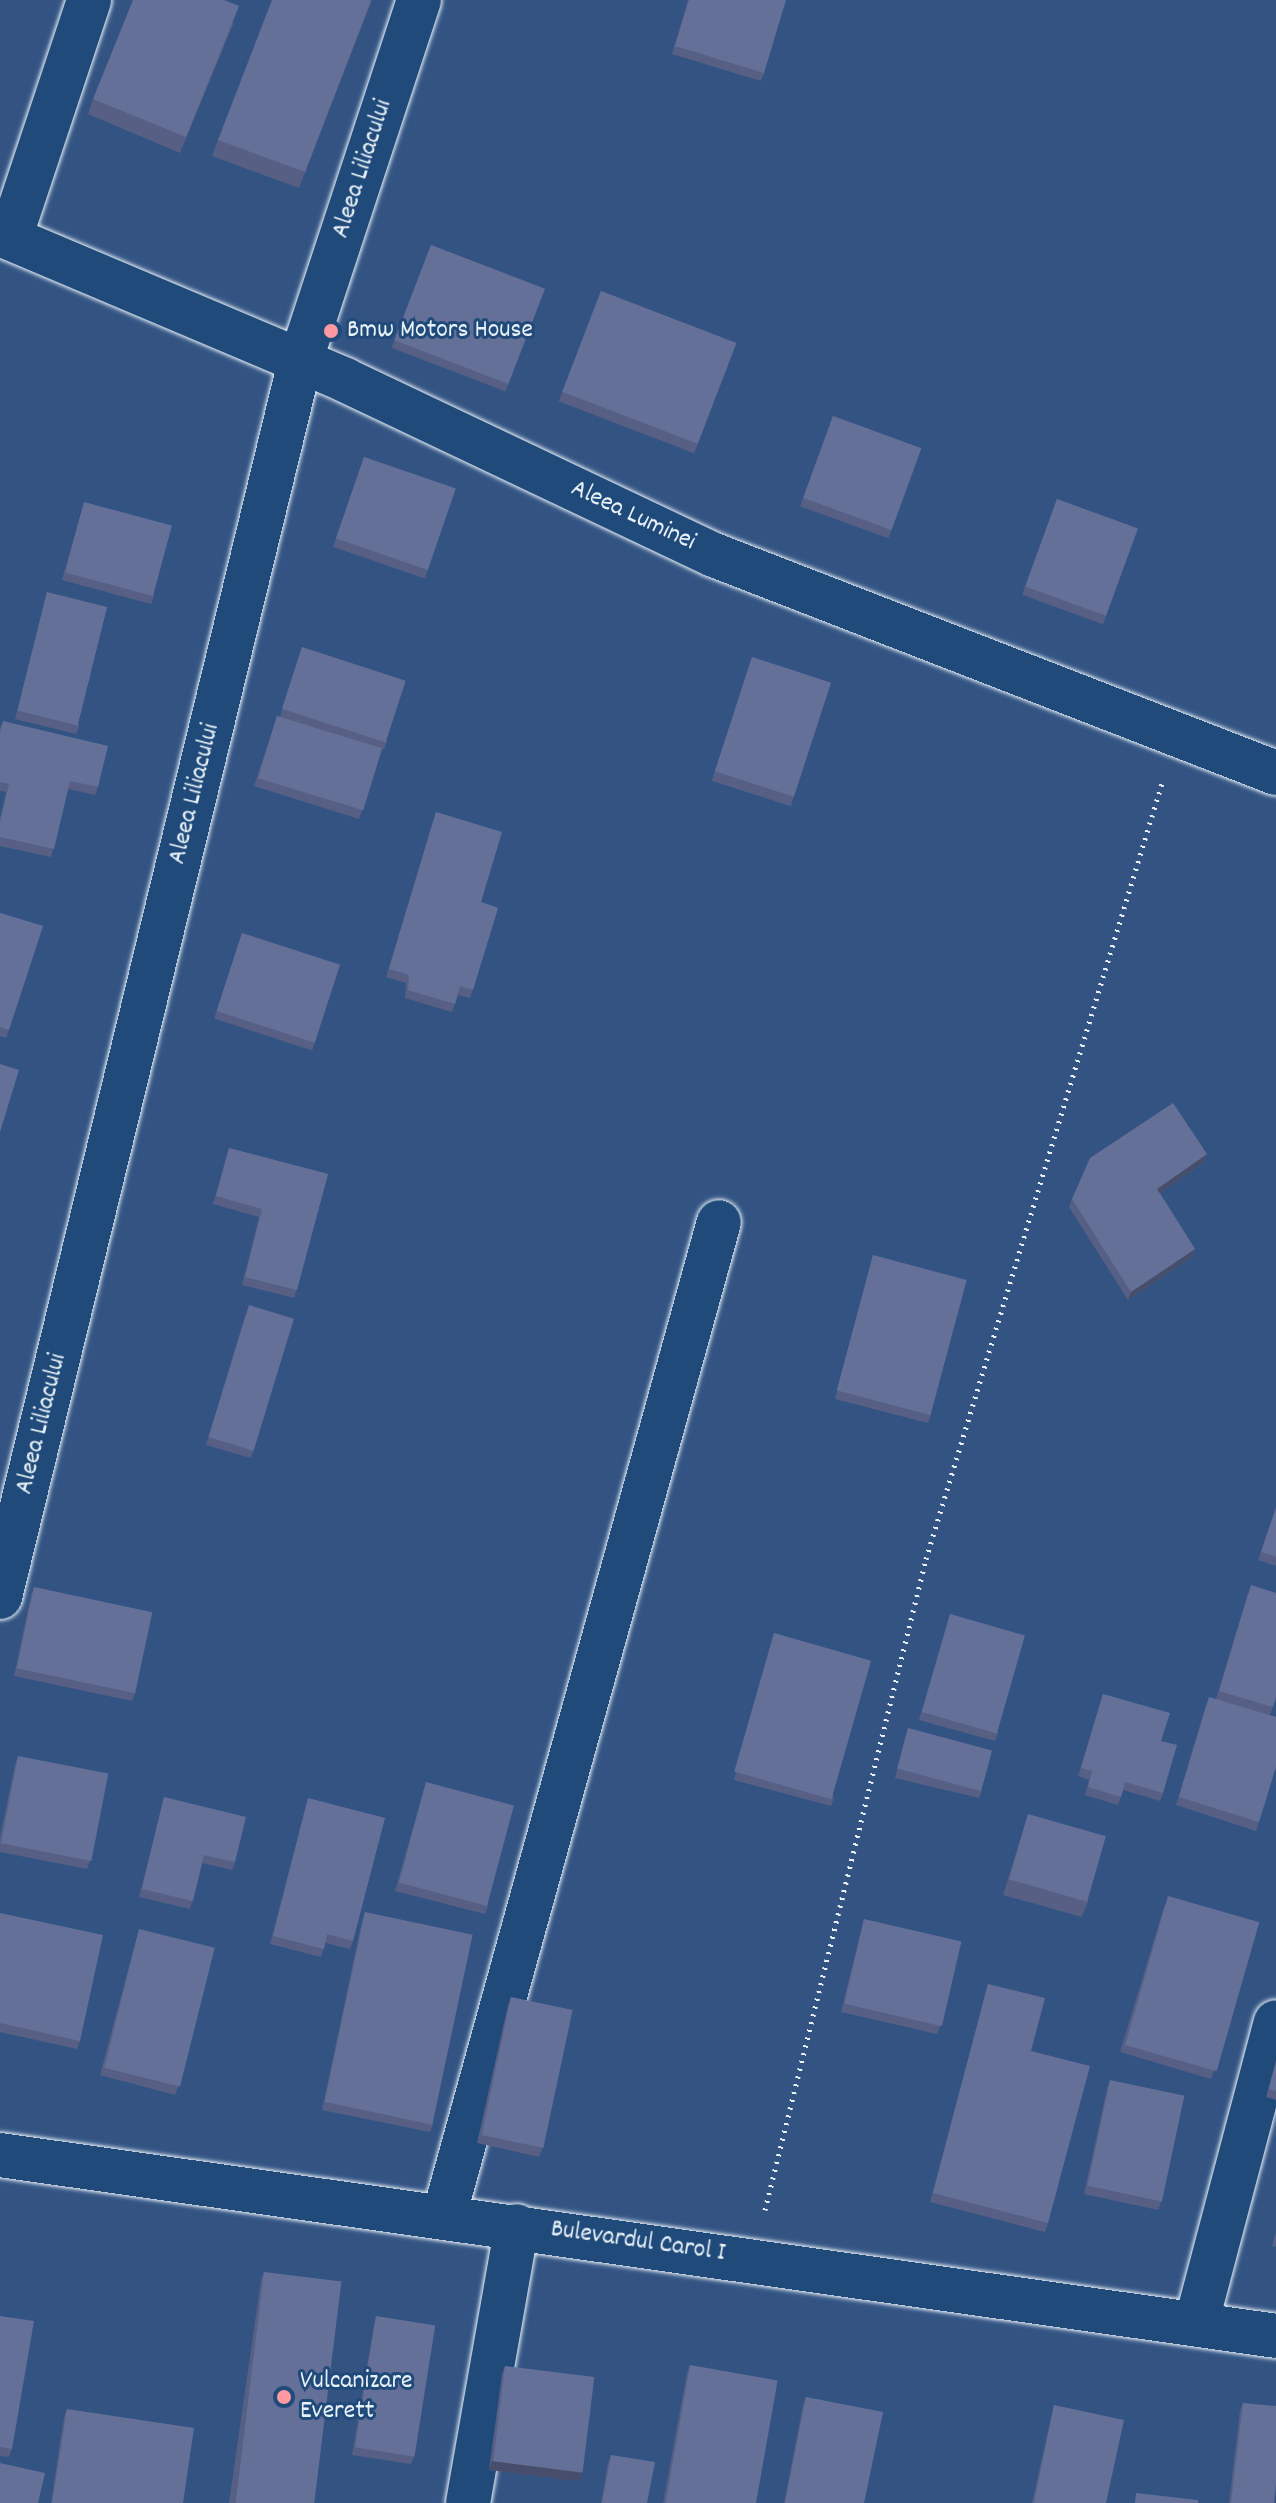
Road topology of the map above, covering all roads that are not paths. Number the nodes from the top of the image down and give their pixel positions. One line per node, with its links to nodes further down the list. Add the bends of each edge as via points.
1 (89, 0): 3 (street)
2 (419, 0): 4 (street, Aleea Liliacului)
3 (5, 236): 4 (street, Aleea Luminei)
4 (300, 362): 5 (street, Aleea Luminei, via 714,555); 7 (street, Aleea Liliacului)
5 (1276, 773)
6 (719, 1222): 10 (street)
7 (0, 1597)
8 (1276, 2022): 12 (street)
9 (0, 2155): 10 (street, Bulevardul Carol I)
10 (444, 2216): 11 (street, Bulevardul Carol I)
11 (517, 2226): 12 (street, Bulevardul Carol I); 14 (street)
12 (1196, 2324): 13 (street, Bulevardul Carol I)
13 (1276, 2336)
14 (468, 2503)

